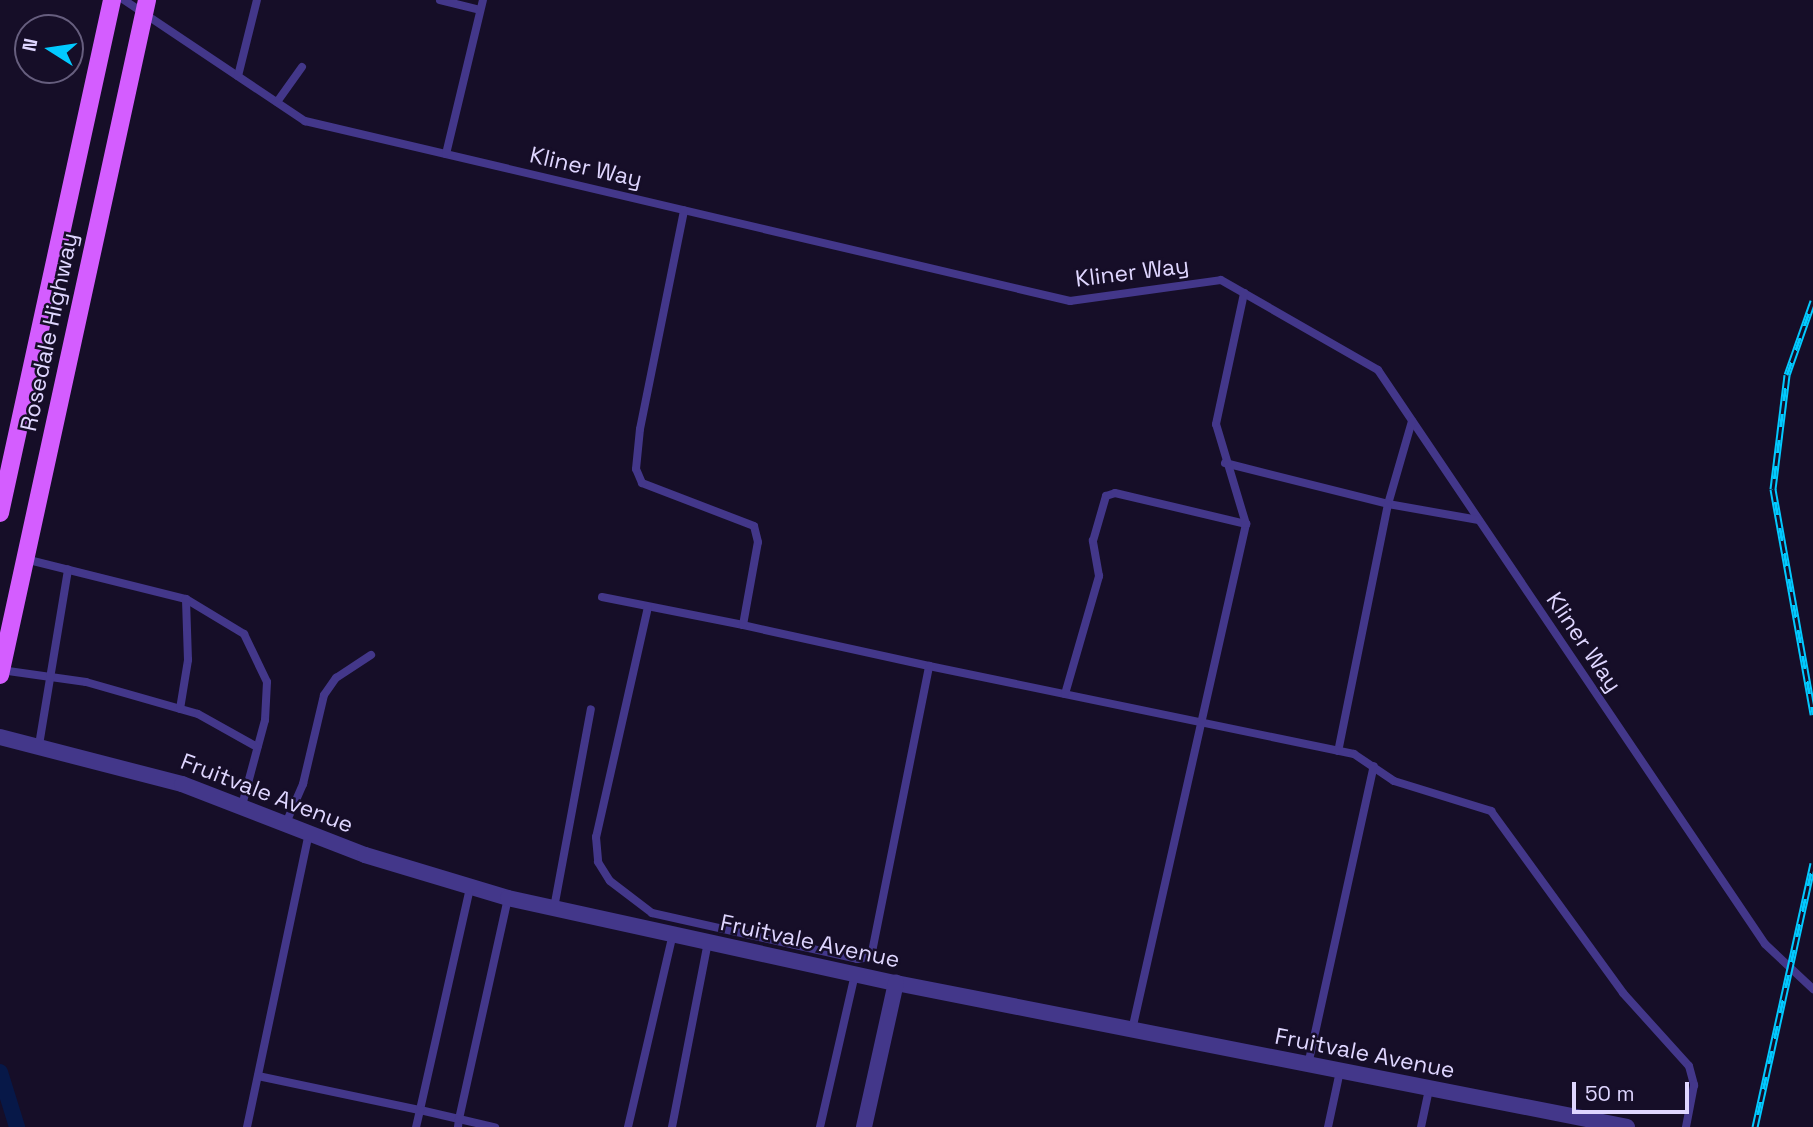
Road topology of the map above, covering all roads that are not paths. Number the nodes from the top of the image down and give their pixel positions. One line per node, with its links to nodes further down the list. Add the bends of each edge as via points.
1 (112, 0): 17 (main road, Rosedale Highway)
2 (124, 0): 6 (lane, Kliner Way)
3 (257, 0): 9 (lane)
4 (440, 0): 7 (lane)
5 (483, 0): 7 (lane)
6 (145, 7): 9 (lane, Kliner Way); 20 (main road, Rosedale Highway)
7 (480, 10): 11 (lane)
8 (302, 67): 10 (lane)
9 (237, 76): 10 (lane, Kliner Way)
10 (277, 102): 11 (lane, Kliner Way, via 305,121)
11 (446, 154): 12 (lane, Kliner Way)
12 (684, 210): 13 (lane, Kliner Way, via 1070,301 1221,280); 25 (lane, via 636,469 642,483 754,526 758,542)
13 (1244, 293): 14 (lane, Kliner Way, via 1378,370); 15 (lane, via 1216,424)
14 (1412, 421): 16 (lane); 18 (lane, Kliner Way)
15 (1225, 463): 16 (lane); 19 (lane)
16 (1388, 504): 18 (lane); 37 (lane)
17 (0, 513)
18 (1479, 520): 49 (lane, Kliner Way, via 1765,944)
19 (1246, 524): 30 (lane, via 1115,493 1106,496 1093,541 1099,576); 33 (lane)
20 (25, 559): 21 (lane); 28 (main road, Rosedale Highway)
21 (68, 569): 23 (lane); 29 (lane)
22 (602, 597): 24 (lane)
23 (186, 599): 31 (lane, via 189,649); 36 (lane, via 244,634 260,657 267,682)
24 (648, 607): 25 (lane); 27 (lane, via 596,837 598,862 610,881 652,913 857,959 872,957)
25 (743, 625): 27 (lane)
26 (371, 655): 40 (lane, via 336,678 324,695 303,784)
27 (929, 666): 30 (lane)
28 (1, 673): 29 (lane)
29 (50, 677): 31 (lane); 35 (lane)
30 (1065, 694): 33 (lane)
31 (180, 709): 36 (lane)
32 (591, 709): 44 (lane)
33 (1205, 724): 37 (lane); 50 (lane)
34 (0, 737): 35 (street, Fruitvale Avenue)
35 (39, 745): 39 (street, Fruitvale Avenue)
36 (257, 747): 39 (lane)
37 (1338, 751): 38 (lane)
38 (1374, 766): 51 (lane); 67 (lane, via 1394,781 1491,811 1504,822 1623,993 1689,1066 1694,1085)
39 (242, 805): 40 (street, Fruitvale Avenue)
40 (286, 823): 41 (street, Fruitvale Avenue)
41 (310, 833): 42 (street, Fruitvale Avenue); 53 (lane)
42 (470, 888): 43 (street, Fruitvale Avenue); 55 (lane)
43 (508, 898): 44 (street, Fruitvale Avenue); 56 (lane)
44 (554, 908): 45 (street, Fruitvale Avenue)
45 (673, 934): 46 (street, Fruitvale Avenue); 60 (lane)
46 (708, 942): 47 (street, Fruitvale Avenue); 61 (lane)
47 (855, 974): 48 (street, Fruitvale Avenue); 62 (lane)
48 (895, 983): 50 (street, Fruitvale Avenue); 63 (street)
49 (1813, 989)
50 (1132, 1030): 51 (street, Fruitvale Avenue)
51 (1308, 1065): 52 (street, Fruitvale Avenue)
52 (1340, 1071): 54 (street, Fruitvale Avenue); 64 (lane)
53 (258, 1076): 55 (lane); 57 (lane)
54 (1429, 1088): 65 (lane); 66 (street, Fruitvale Avenue)
55 (420, 1110): 56 (lane); 58 (lane)
56 (458, 1123): 59 (lane)
57 (247, 1127)
58 (416, 1127)
59 (495, 1127)
60 (628, 1127)
61 (672, 1127)
62 (820, 1127)
63 (863, 1127)
64 (1328, 1127)
65 (1422, 1127)
66 (1623, 1127)
67 (1686, 1127)

